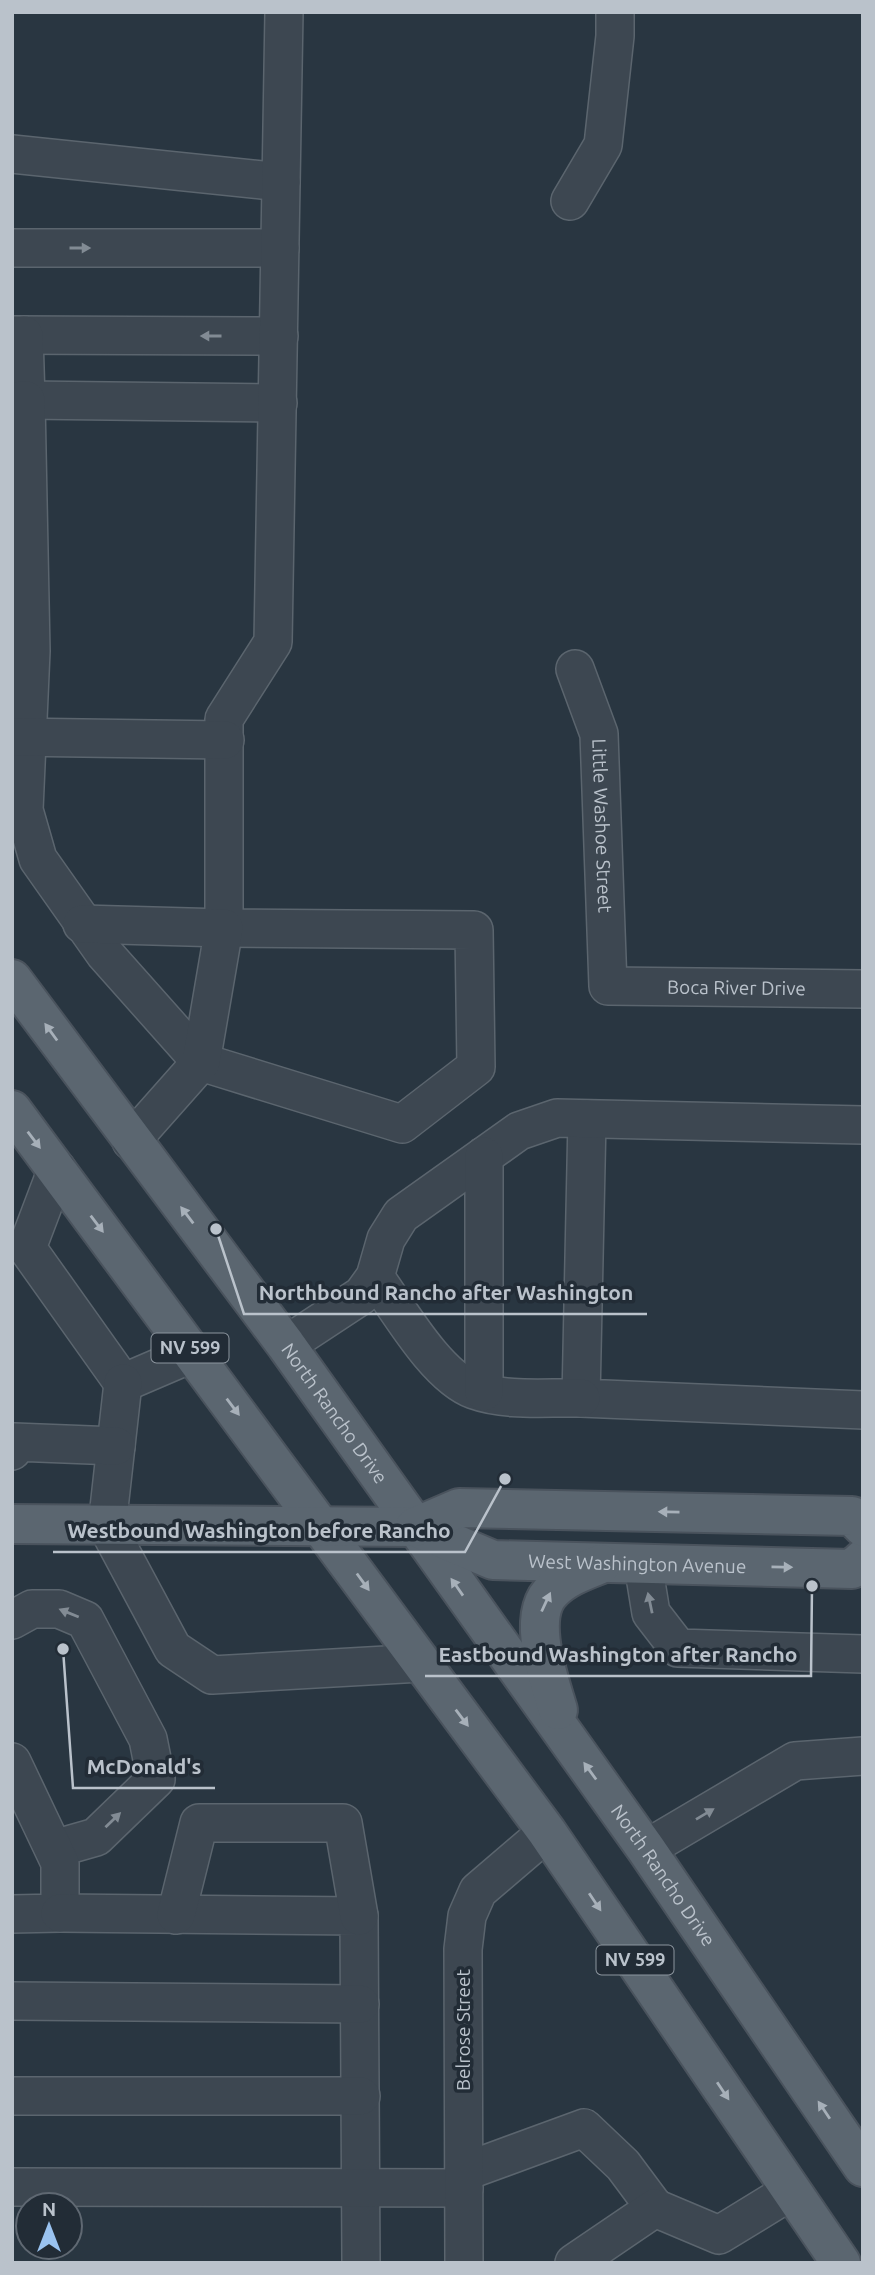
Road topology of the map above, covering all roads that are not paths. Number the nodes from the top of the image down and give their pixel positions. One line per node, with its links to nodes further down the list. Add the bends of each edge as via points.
1 (284, 12): 4 (street)
2 (615, 12): 5 (street, via 603,145)
3 (12, 155): 4 (street)
4 (281, 182): 7 (street)
5 (570, 201)
6 (12, 247): 7 (street, one-way to 7)
7 (280, 248): 9 (street)
8 (18, 335): 9 (street, one-way to 8); 10 (street)
9 (279, 336): 11 (street)
10 (19, 400): 11 (street); 12 (street)
11 (278, 403): 15 (street, via 273,642 224,719)
12 (22, 651): 14 (street)
13 (575, 669): 19 (street, Little Washoe Street, via 599,734)
14 (20, 736): 15 (street); 16 (street, via 24,810 38,859)
15 (225, 740): 17 (street)
16 (82, 924): 17 (street); 21 (street)
17 (224, 928): 21 (street); 21 (street, via 474,930 476,1067 402,1124)
18 (12, 979): 25 (main road, North Rancho Drive, one-way to 18)
19 (608, 986): 20 (street, Boca River Drive)
20 (863, 989)
21 (201, 1062): 25 (street)
22 (12, 1110): 27 (main road, NV 599, one-way to 27)
23 (587, 1119): 24 (street); 26 (street, via 557,1118 519,1131); 33 (street)
24 (863, 1125)
25 (131, 1141): 29 (main road, North Rancho Drive, one-way to 25)
26 (484, 1156): 28 (street, via 401,1215 386,1239); 32 (street)
27 (57, 1169): 30 (main road, NV 599, one-way to 30); 31 (street, via 27,1248)
28 (375, 1278): 29 (street, via 362,1295); 32 (street, via 443,1370 472,1390)
29 (286, 1345): 40 (main road, North Rancho Drive)
30 (193, 1353): 31 (street); 39 (main road, NV 599, one-way to 39)
31 (123, 1383): 35 (street)
32 (484, 1392): 33 (street)
33 (582, 1398): 34 (street)
34 (863, 1410)
35 (116, 1446): 36 (street, via 14,1442); 38 (street)
36 (12, 1451)
37 (12, 1524): 38 (main road, West Washington Avenue)
38 (107, 1525): 39 (main road, West Washington Avenue); 47 (street, via 173,1649 212,1675)
39 (323, 1527): 40 (main road, West Washington Avenue); 47 (main road, NV 599, one-way to 47)
40 (415, 1527): 41 (main road, West Washington Avenue, one-way to 40, via 852,1516 459,1508); 43 (main road, West Washington Avenue, via 493,1560); 48 (main road, North Rancho Drive, one-way to 40)
41 (863, 1527)
42 (863, 1559): 44 (main road, West Washington Avenue, one-way to 42, via 852,1569)
43 (603, 1563): 44 (main road, West Washington Avenue); 48 (main road, one-way to 43, via 545,1666 541,1609 550,1591)
44 (643, 1564): 46 (street, one-way to 44, via 678,1648 651,1613)
45 (12, 1620): 52 (street, one-way to 45, via 96,1837 156,1779 148,1739 85,1620 60,1609 32,1609)
46 (863, 1654)
47 (421, 1663): 51 (main road, NV 599, one-way to 51)
48 (567, 1739): 53 (main road, North Rancho Drive, one-way to 48)
49 (863, 1756): 53 (street, one-way to 49, via 794,1761)
50 (12, 1762): 52 (street)
51 (547, 1832): 63 (street, Belrose Street, via 478,1891 467,1916 463,1949); 66 (main road, NV 599, one-way to 66)
52 (36, 1834): 54 (street, via 60,1863)
53 (646, 1849): 62 (main road, North Rancho Drive, one-way to 53)
54 (60, 1913): 55 (street); 56 (street)
55 (12, 1914)
56 (176, 1915): 57 (street); 57 (street, via 199,1823 343,1823)
57 (359, 1916): 59 (street)
58 (12, 2001): 59 (street)
59 (360, 2004): 60 (street)
60 (361, 2095): 61 (street); 65 (street)
61 (12, 2096)
62 (863, 2166)
63 (464, 2180): 65 (street); 67 (street, via 584,2128 623,2165); 70 (street, Belrose Street)
64 (12, 2187): 65 (street)
65 (362, 2188): 69 (street)
66 (791, 2190): 68 (street); 72 (main road, NV 599)
67 (655, 2208): 68 (street); 71 (street)
68 (722, 2249)
69 (361, 2263)
70 (464, 2263)
71 (574, 2263)
72 (841, 2263)

